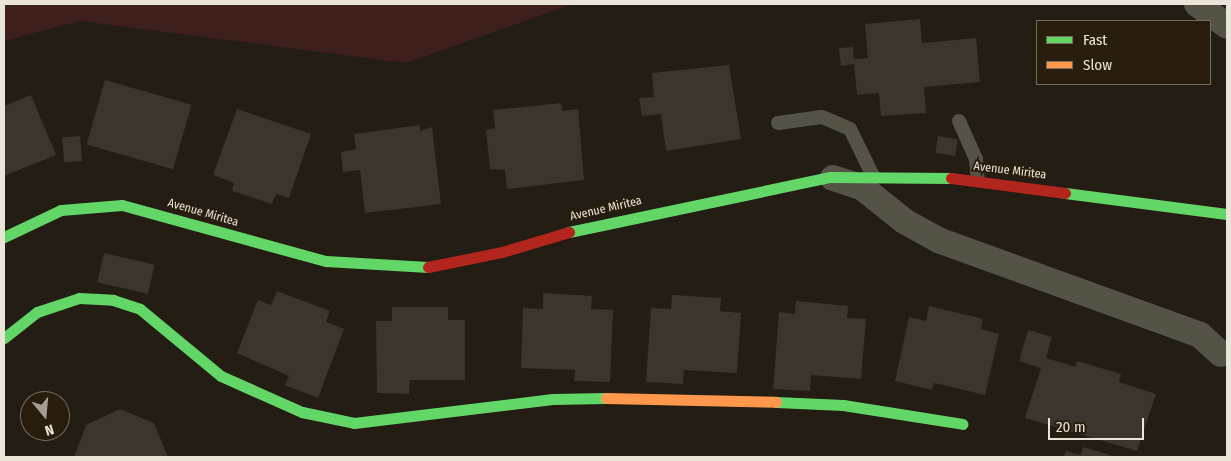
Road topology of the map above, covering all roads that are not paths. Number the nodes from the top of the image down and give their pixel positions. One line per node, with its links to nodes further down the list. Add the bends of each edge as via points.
1 (1197, 4): 2 (street)
2 (1227, 26)
3 (959, 121): 7 (lane, via 976,159)
4 (778, 123): 5 (lane, via 822,117 850,129)
5 (873, 176): 6 (main road, Avenue Miritea); 7 (main road, Avenue Miritea)
6 (830, 177): 9 (main road, Avenue Miritea, via 684,205 551,236 502,252 421,268 326,261 122,205 61,210); 11 (street, via 863,188 904,221 938,240)
7 (978, 180): 8 (main road, Avenue Miritea)
8 (1227, 214)
9 (4, 238)
10 (4, 338): 12 (main road, via 46,310 79,298 113,300 140,309 222,376 302,412 354,423 553,399 676,397 843,405)
11 (1224, 343)
12 (963, 424)

